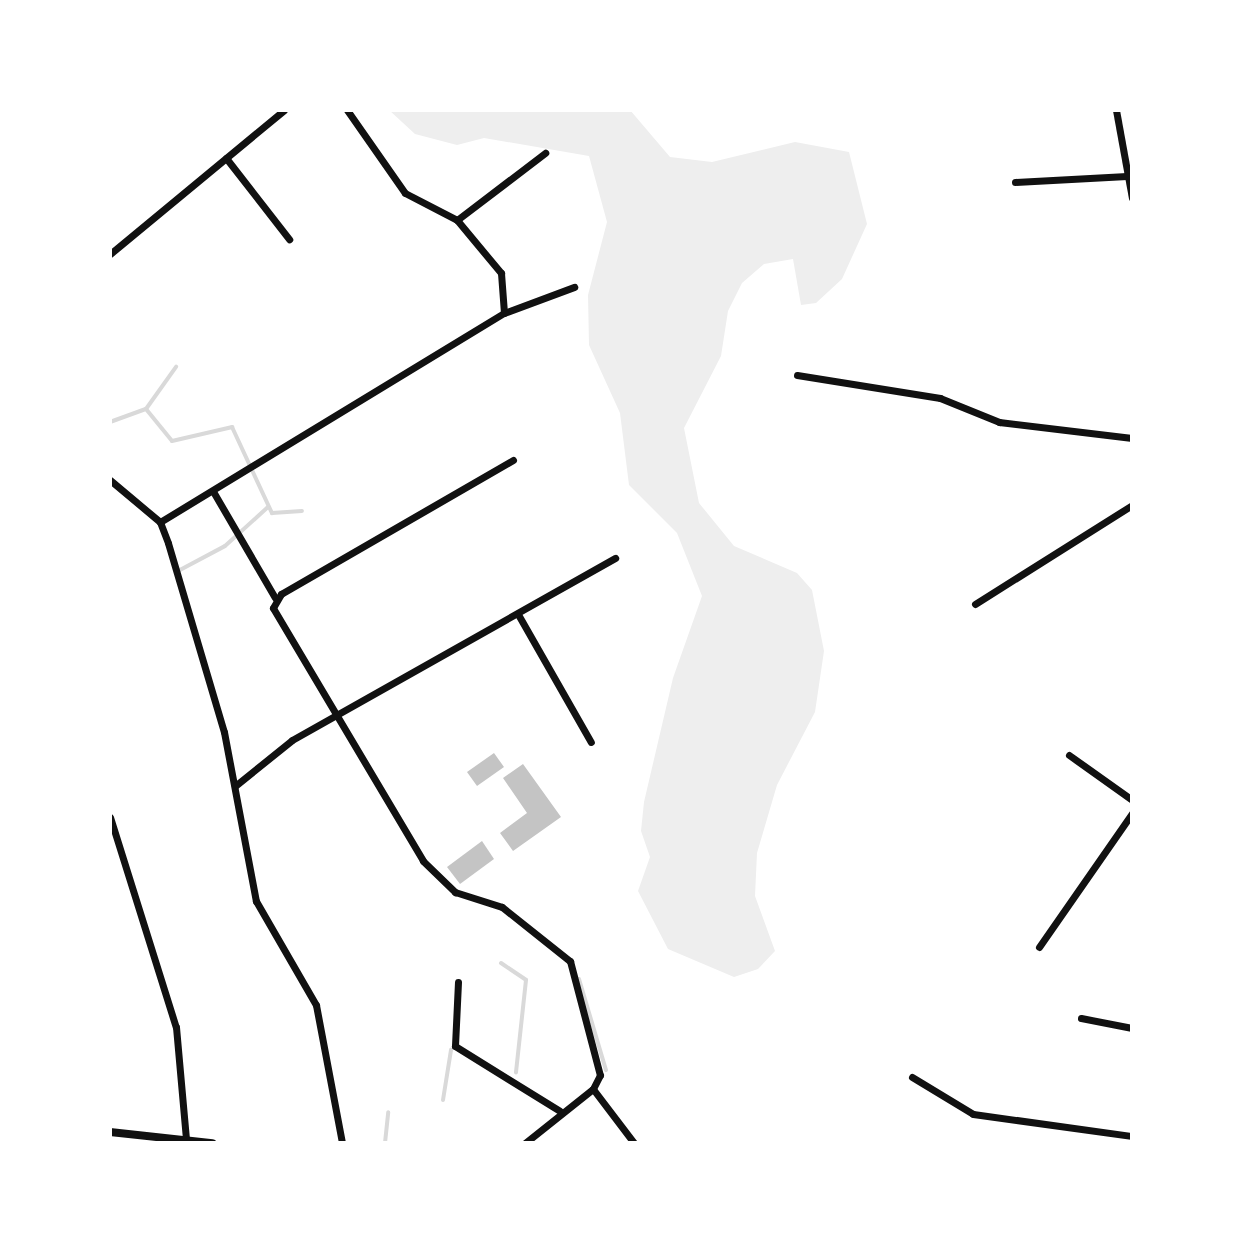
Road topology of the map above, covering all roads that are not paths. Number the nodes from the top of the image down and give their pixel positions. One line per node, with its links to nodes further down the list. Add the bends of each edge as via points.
1 (284, 110): 5 (street)
2 (347, 110): 9 (street, via 405,193)
3 (1116, 110): 6 (street)
4 (545, 153): 9 (street)
5 (226, 158): 10 (street); 11 (street)
6 (1127, 176): 7 (street); 8 (street)
7 (1015, 182)
8 (1132, 198)
9 (457, 220): 13 (street, via 501,273)
10 (289, 239)
11 (110, 254)
12 (574, 287): 13 (street)
13 (504, 313): 18 (street)
14 (797, 375): 15 (street, via 940,398 999,422)
15 (1132, 438)
16 (513, 460): 22 (street)
17 (110, 480): 20 (street)
18 (214, 493): 20 (street); 22 (street)
19 (1132, 505): 23 (street)
20 (160, 522): 28 (street)
21 (615, 558): 24 (street)
22 (275, 598): 25 (street, via 273,608)
23 (975, 604)
24 (519, 616): 25 (street); 26 (street)
25 (341, 719): 28 (street, via 292,740); 37 (street, via 423,861 455,892 502,907 570,961 600,1075)
26 (591, 742)
27 (1069, 755): 29 (street)
28 (235, 786): 43 (street, via 256,901 316,1005)
29 (1132, 800)
30 (1132, 813): 32 (street)
31 (110, 817): 41 (street, via 176,1027)
32 (1039, 947)
33 (458, 982): 38 (street, via 455,1046)
34 (1081, 1018): 35 (street)
35 (1132, 1028)
36 (912, 1077): 40 (street, via 973,1114)
37 (593, 1089): 38 (street); 45 (street)
38 (560, 1111): 44 (street)
39 (110, 1132): 41 (street)
40 (1132, 1136)
41 (186, 1138): 42 (street)
42 (212, 1143)
43 (342, 1143)
44 (525, 1143)
45 (634, 1143)

